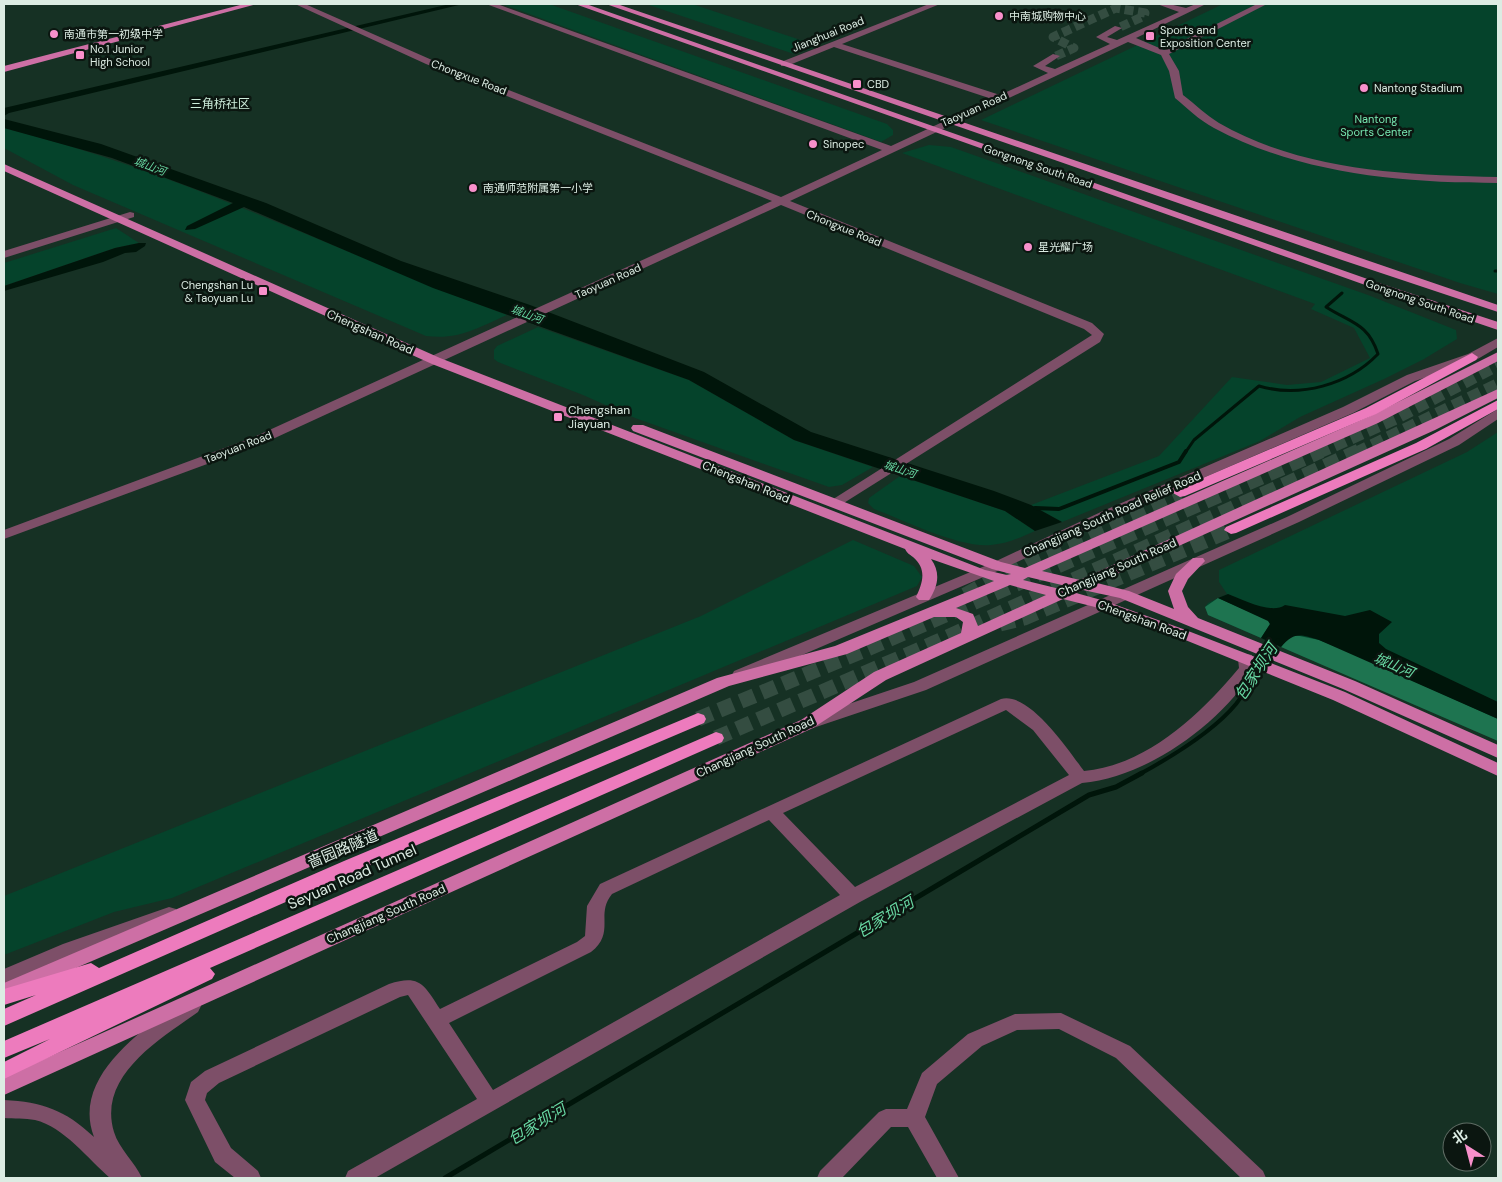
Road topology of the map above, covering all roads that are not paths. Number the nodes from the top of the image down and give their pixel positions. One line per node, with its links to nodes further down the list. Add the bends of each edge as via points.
1 (240, 4): 19 (main road)
2 (253, 4): 19 (main road)
3 (299, 4): 28 (street, Chongxue Road, via 429,62 644,145)
4 (490, 4): 24 (street)
5 (579, 4): 23 (main road, Gongnong South Road)
6 (610, 4): 18 (main road, Gongnong South Road)
7 (936, 4): 15 (street, Jianghuai Road)
8 (1161, 4): 11 (street)
9 (1202, 4): 11 (street, Taoyuan Road)
10 (1262, 4): 16 (street)
11 (1186, 11): 13 (street, Taoyuan Road)
12 (1118, 28): 14 (street, via 1100,37)
13 (1127, 38): 14 (street, Taoyuan Road); 16 (street)
14 (1116, 43): 20 (street, Taoyuan Road)
15 (833, 44): 18 (street, Jianghuai Road); 21 (street)
16 (1164, 53): 27 (street, via 1174,71 1178,96 1216,125 1278,152 1337,168 1429,180)
17 (1056, 56): 20 (street, via 1038,66)
18 (784, 64): 22 (main road, Gongnong South Road)
19 (4, 68)
20 (1055, 72): 21 (street, Taoyuan Road)
21 (999, 98): 22 (street, Taoyuan Road)
22 (949, 121): 23 (street, Taoyuan Road); 32 (main road, Gongnong South Road)
23 (932, 129): 24 (street, Taoyuan Road); 33 (main road, Gongnong South Road)
24 (890, 149): 28 (street, Taoyuan Road)
25 (4, 156): 29 (main road, Chengshan Road, via 36,174)
26 (4, 167): 30 (main road, Chengshan Road)
27 (1498, 180)
28 (778, 202): 37 (street, Taoyuan Road); 42 (street, Chongxue Road, via 1088,326 1098,334 1096,339)
29 (130, 215): 30 (street); 37 (main road, Chengshan Road)
30 (118, 220): 31 (street); 37 (main road, Chengshan Road)
31 (4, 256)
32 (1498, 308)
33 (1498, 326)
34 (1498, 342): 36 (street, Changjiang South Road Relief Road)
35 (1498, 356): 49 (main road, via 1373,420)
36 (1472, 357): 41 (highway, via 1371,411); 47 (street, Changjiang South Road Relief Road, via 1411,378 1348,410)
37 (442, 358): 42 (main road, Chengshan Road); 44 (street, Taoyuan Road, via 259,440); 45 (main road, Chengshan Road)
38 (1498, 394): 51 (main road, Changjiang South Road)
39 (1498, 404): 43 (highway, via 1421,446)
40 (1498, 413): 46 (street, via 1454,442)
41 (1180, 493)
42 (834, 503): 47 (main road, Chengshan Road)
43 (1231, 530)
44 (4, 535)
45 (901, 542): 48 (main road, Chengshan Road); 54 (main road, via 924,558 930,569 932,581)
46 (1198, 561): 53 (street); 57 (main road, via 1181,577 1175,591 1181,608)
47 (996, 566): 48 (street, Changjiang South Road Relief Road); 49 (main road, Chengshan Road)
48 (980, 573): 50 (main road, Chengshan Road); 54 (street, Changjiang South Road Relief Road)
49 (1026, 574): 50 (main road); 51 (main road, Chengshan Road)
50 (1009, 580): 52 (main road, Chengshan Road); 56 (main road)
51 (1078, 585): 52 (main road, Changjiang South Road); 53 (main road, Chengshan Road)
52 (1059, 594): 55 (main road, Chengshan Road); 58 (main road, Changjiang South Road)
53 (1124, 594): 55 (street); 57 (main road, Chengshan Road)
54 (924, 598): 60 (street, Changjiang South Road Relief Road)
55 (1100, 604): 59 (main road, Chengshan Road); 62 (street, via 920,686)
56 (924, 616): 58 (main road, via 950,610 963,614 972,628); 60 (main road, via 841,650)
57 (1194, 623): 59 (main road, Chengshan Road)
58 (968, 635): 62 (main road, Changjiang South Road, via 880,676)
59 (1257, 657): 64 (main road, Chengshan Road, via 1349,685); 65 (main road, Chengshan Road); 66 (street, via 1228,694 1193,726 1154,754 1097,778)
60 (723, 682): 71 (main road)
61 (698, 719): 69 (highway, 啬园路隧道)
62 (807, 724): 74 (main road, Changjiang South Road)
63 (716, 738): 67 (highway, Seyuan Road Tunnel)
64 (1498, 752)
65 (1498, 770)
66 (1079, 777): 68 (street, via 1048,734 1020,709 1007,703); 70 (street)
67 (580, 797): 78 (highway, Seyuan Road Tunnel); 79 (highway, via 457,862 157,995)
68 (771, 810): 70 (street); 77 (street, via 606,889 600,894 595,914 594,939)
69 (350, 866): 75 (highway, via 88,972); 76 (highway, 啬园路隧道)
70 (852, 897): 81 (street)
71 (216, 899): 72 (street, via 114,933); 73 (main road)
72 (4, 977)
73 (4, 991)
74 (206, 995): 80 (main road, Changjiang South Road); 85 (street, via 136,1046 115,1070 102,1103 103,1133)
75 (4, 998)
76 (4, 1018)
77 (436, 1020): 81 (street); 86 (street, via 417,991 411,988 396,990 212,1077 198,1088 195,1100 223,1155)
78 (4, 1050)
79 (4, 1071)
80 (4, 1086)
81 (490, 1102): 87 (street)
82 (4, 1109): 84 (street, via 39,1112 68,1127)
83 (914, 1118): 88 (street, via 886,1118); 89 (street); 90 (street, via 929,1080 975,1040 1015,1022 1061,1021 1124,1052)
84 (125, 1178)
85 (131, 1178)
86 (250, 1178)
87 (356, 1178)
88 (828, 1178)
89 (948, 1178)
90 (1255, 1178)

